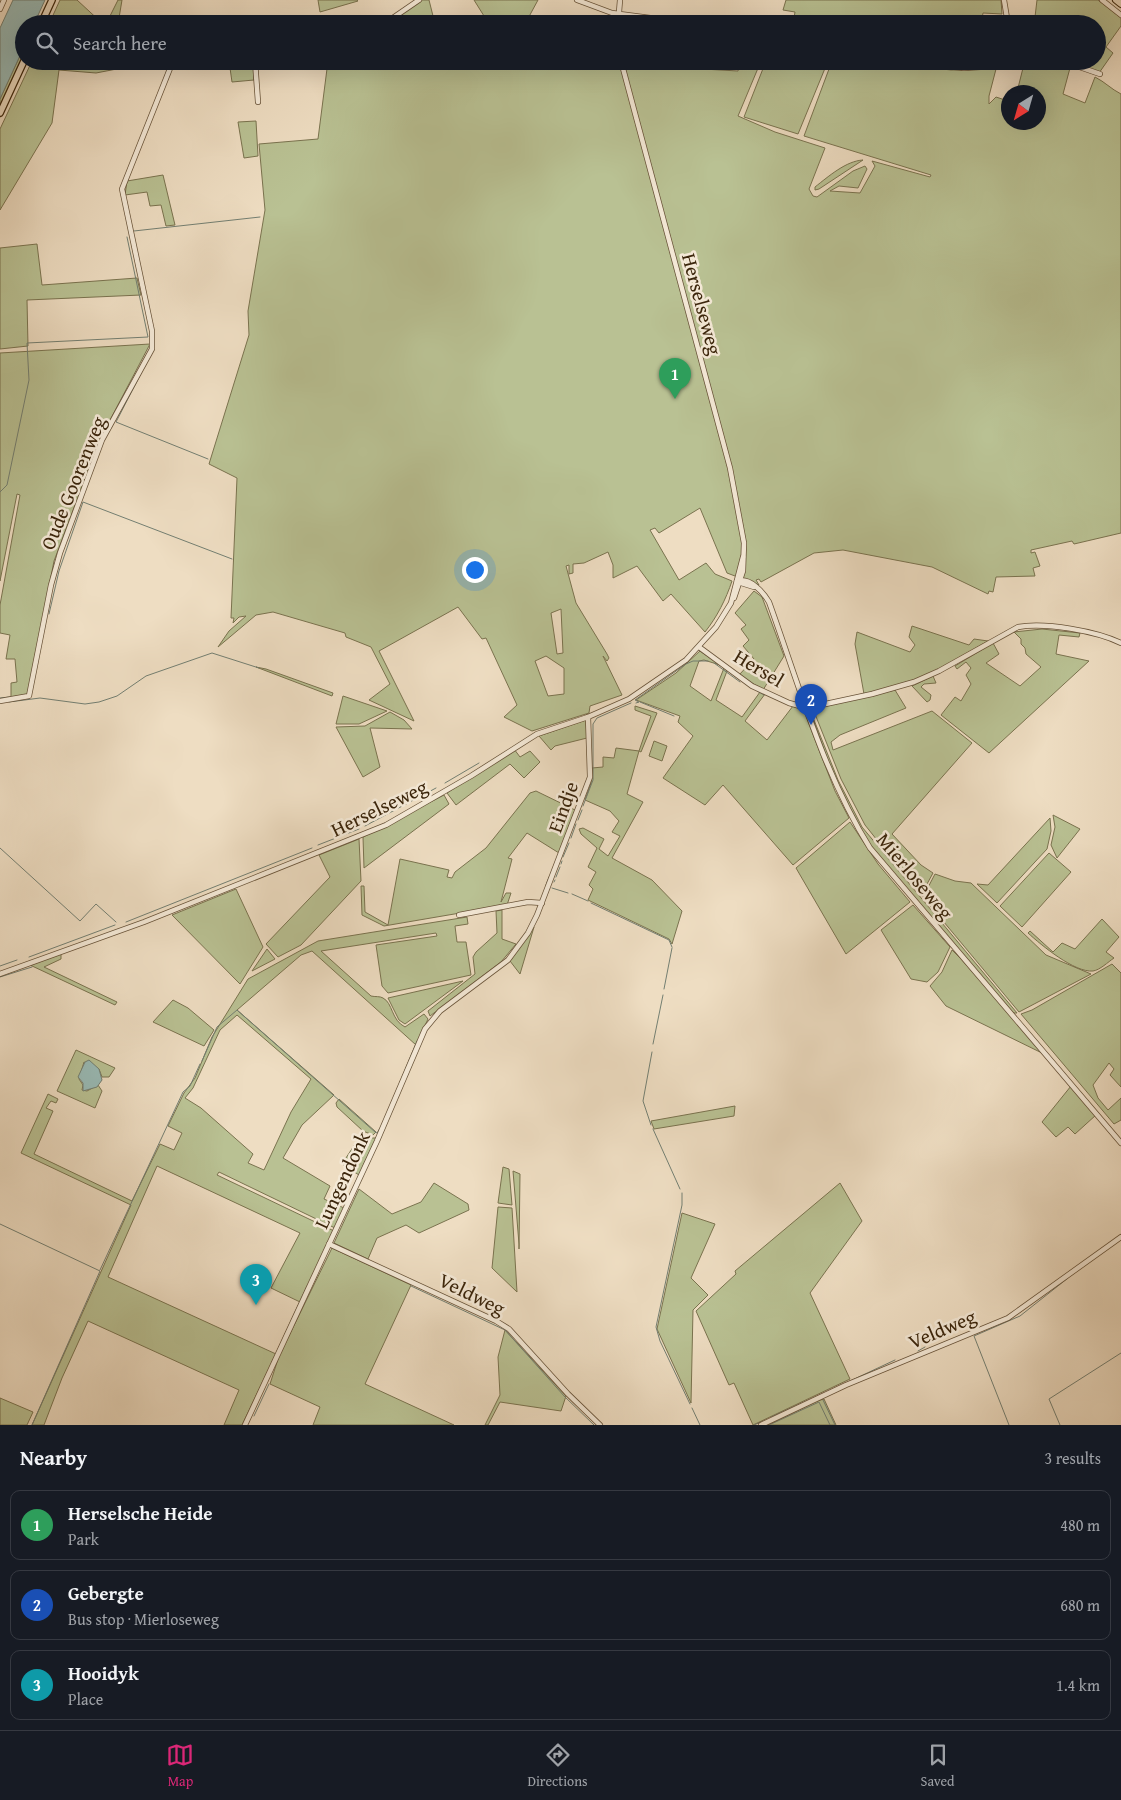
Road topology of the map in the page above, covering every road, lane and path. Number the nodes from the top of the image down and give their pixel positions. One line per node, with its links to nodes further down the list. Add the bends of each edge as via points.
1 (4, 0): 10 (street)
2 (52, 0): 12 (main road)
3 (419, 0): 13 (street)
4 (577, 0): 11 (street)
5 (620, 0): 11 (street)
6 (1004, 0): 15 (street)
7 (1102, 0): 16 (street)
8 (1116, 0): 9 (highway)
9 (1121, 4)
10 (0, 9)
11 (618, 14): 14 (street)
12 (45, 15)
13 (397, 15)
14 (626, 15)
15 (1006, 15)
16 (1121, 15)
17 (20, 70): 24 (main road)
18 (170, 70): 28 (street, Oude Goorenweg, via 122,189 152,332 152,348 102,440 60,553 29,696)
19 (256, 70): 23 (street)
20 (623, 70): 25 (street, Herselseweg, via 730,468 742,524 743,557)
21 (1088, 70): 22 (street)
22 (1100, 74)
23 (258, 102)
24 (0, 113)
25 (739, 581): 27 (street, Herselseweg, via 731,603); 29 (street, Mierloseweg, via 756,587 770,602)
26 (1121, 643): 29 (street, via 1108,637 1028,625 1011,630 914,682)
27 (699, 647): 29 (street, Hersel, via 752,686); 30 (street, Herselseweg, via 629,699)
28 (0, 701)
29 (807, 708): 35 (street, Mierloseweg, via 843,802 870,848)
30 (588, 717): 31 (street, Eindje, via 590,777); 34 (street, Herselseweg, via 537,734 386,825 144,922)
31 (542, 903): 32 (street, via 528,902); 33 (street, Eindje, via 528,932 508,960)
32 (459, 915)
33 (495, 971): 37 (street, Lungendonk, via 428,1023)
34 (0, 974)
35 (1121, 1143)
36 (1121, 1237): 40 (street, Veldweg, via 1069,1272 1020,1312 846,1385)
37 (329, 1244): 38 (street, Lungendonk); 39 (street, Veldweg, via 509,1329)
38 (245, 1425)
39 (600, 1425)
40 (761, 1425)

